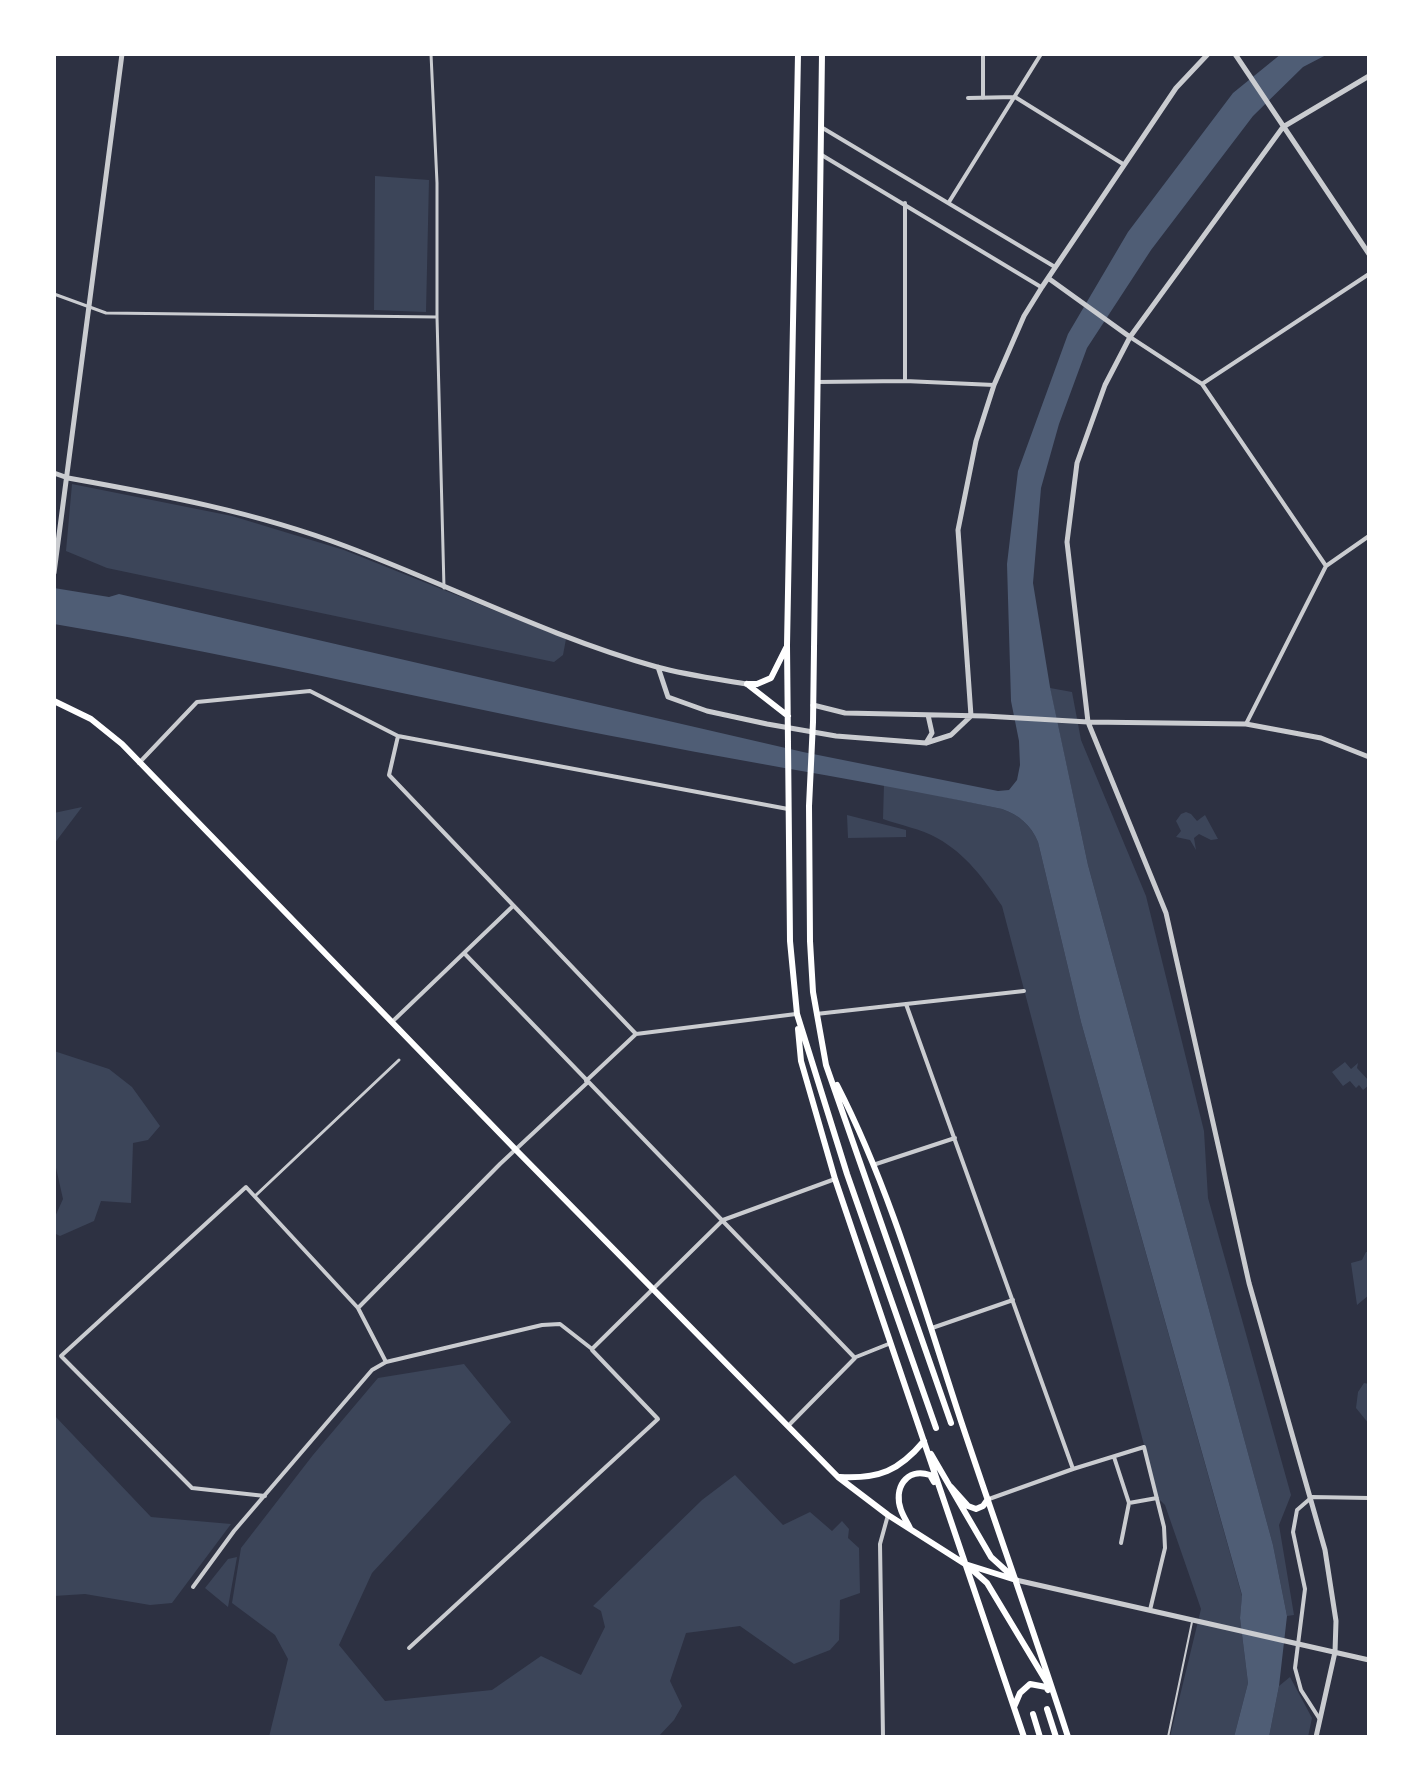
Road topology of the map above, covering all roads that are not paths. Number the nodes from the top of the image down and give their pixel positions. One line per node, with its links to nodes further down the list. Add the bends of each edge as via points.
1 (122, 54): 25 (street)
2 (431, 54): 26 (street)
3 (798, 54): 39 (main road)
4 (822, 54): 13 (main road)
5 (983, 54): 12 (street)
6 (1041, 54): 10 (street)
7 (1208, 54): 16 (street, via 1176,88)
8 (1235, 54): 14 (street)
9 (1369, 76): 14 (street)
10 (1015, 97): 12 (street); 16 (street); 17 (street)
11 (968, 98): 12 (street)
12 (983, 98)
13 (821, 127): 15 (main road); 17 (street)
14 (1283, 127): 19 (street); 27 (street)
15 (820, 154): 18 (street); 29 (main road)
16 (1123, 164): 20 (street)
17 (949, 202): 20 (street)
18 (905, 203): 23 (street); 28 (street)
19 (1369, 254)
20 (1055, 267): 22 (street)
21 (1369, 274): 30 (street)
22 (1048, 278): 23 (street); 27 (street)
23 (1042, 287): 31 (street)
24 (54, 294): 25 (street)
25 (88, 308): 26 (street, via 106,313); 33 (street)
26 (437, 317): 38 (street)
27 (1130, 337): 30 (street); 47 (street, via 1105,385 1077,463 1067,542)
28 (905, 381): 29 (street); 31 (street)
29 (817, 382): 43 (main road)
30 (1202, 384): 36 (street)
31 (994, 385): 45 (street, via 958,530)
32 (54, 473): 33 (street)
33 (68, 478): 35 (street); 38 (street, via 248,515 345,546)
34 (1369, 536): 36 (street)
35 (55, 564): 37 (street)
36 (1326, 566): 48 (street)
37 (54, 573)
38 (444, 588): 40 (street)
39 (787, 645): 41 (main road, via 771,678); 46 (main road)
40 (658, 667): 41 (street); 50 (street, via 668,697 707,711 836,736)
41 (747, 684): 46 (main road)
42 (54, 701): 52 (main road, via 91,719)
43 (813, 705): 44 (street, via 845,713); 59 (main road, via 810,941)
44 (927, 714): 45 (street); 50 (street, via 932,733)
45 (971, 716): 47 (street); 50 (street, via 951,735)
46 (788, 717): 53 (main road)
47 (1088, 722): 48 (street); 89 (street, via 1166,913 1249,1283)
48 (1246, 724): 51 (street, via 1321,738)
49 (398, 736): 52 (street, via 310,691 197,702); 53 (street); 54 (street, via 389,775)
50 (926, 743)
51 (1369, 757)
52 (139, 763): 60 (main road)
53 (788, 809): 58 (main road)
54 (513, 906): 55 (street); 61 (street)
55 (465, 954): 60 (street); 64 (street)
56 (1024, 991): 57 (street)
57 (906, 1004): 59 (street); 65 (street)
58 (797, 1014): 61 (street); 68 (main road, via 801,1061); 81 (main road)
59 (816, 1014): 63 (main road)
60 (393, 1021): 66 (main road)
61 (636, 1034): 64 (street)
62 (399, 1060): 69 (street)
63 (826, 1065): 67 (main road); 79 (main road)
64 (587, 1082): 66 (street); 70 (street)
65 (955, 1138): 67 (street); 72 (street)
66 (517, 1151): 71 (main road); 73 (street)
67 (873, 1165): 74 (main road)
68 (835, 1179): 70 (street); 75 (main road)
69 (255, 1196): 73 (street); 88 (street, via 246,1187 61,1356 192,1488)
70 (723, 1220): 71 (street); 77 (street)
71 (651, 1288): 76 (street); 80 (main road)
72 (1013, 1300): 74 (street); 84 (street)
73 (358, 1308): 78 (street)
74 (931, 1328): 92 (main road)
75 (891, 1343): 77 (street); 82 (main road)
76 (592, 1349): 78 (street, via 560,1324 542,1325); 102 (street, via 658,1419)
77 (855, 1358): 80 (street)
78 (386, 1362): 88 (street, via 372,1370)
79 (951, 1423)
80 (788, 1426): 85 (main road)
81 (936, 1428)
82 (924, 1441): 85 (main road, via 891,1471 865,1478); 86 (main road); 87 (main road)
83 (1114, 1457): 84 (street); 90 (street, via 1144,1447); 93 (street)
84 (1073, 1469): 92 (street)
85 (838, 1477): 94 (main road)
86 (948, 1485): 92 (main road, via 976,1509); 98 (main road, via 991,1557)
87 (941, 1492): 95 (main road, via 922,1472 910,1474 901,1484 899,1507); 97 (main road)
88 (265, 1496): 99 (street)
89 (1312, 1497): 91 (street); 103 (street, via 1336,1621); 109 (street, via 1297,1510 1293,1532 1305,1589 1295,1668 1301,1690)
90 (1158, 1498): 93 (street); 100 (street, via 1165,1548)
91 (1369, 1498)
92 (988, 1499): 98 (main road)
93 (1129, 1503): 96 (street)
94 (888, 1515): 95 (main road); 110 (street, via 880,1544)
95 (912, 1531): 97 (main road)
96 (1121, 1543)
97 (965, 1564): 98 (main road); 105 (main road, via 987,1583); 106 (main road)
98 (1016, 1580): 100 (street); 105 (main road)
99 (193, 1587)
100 (1150, 1611): 101 (street)
101 (1193, 1620): 103 (street); 115 (lane)
102 (409, 1648)
103 (1335, 1652): 104 (street); 109 (street)
104 (1369, 1660)
105 (1056, 1699): 106 (main road, via 1046,1687 1030,1684); 114 (main road)
106 (1014, 1707): 111 (main road)
107 (1047, 1709): 113 (main road)
108 (1033, 1714): 112 (main road)
109 (1320, 1719): 116 (street)
110 (883, 1737)
111 (1024, 1737)
112 (1040, 1737)
113 (1056, 1737)
114 (1068, 1737)
115 (1168, 1737)
116 (1316, 1737)

